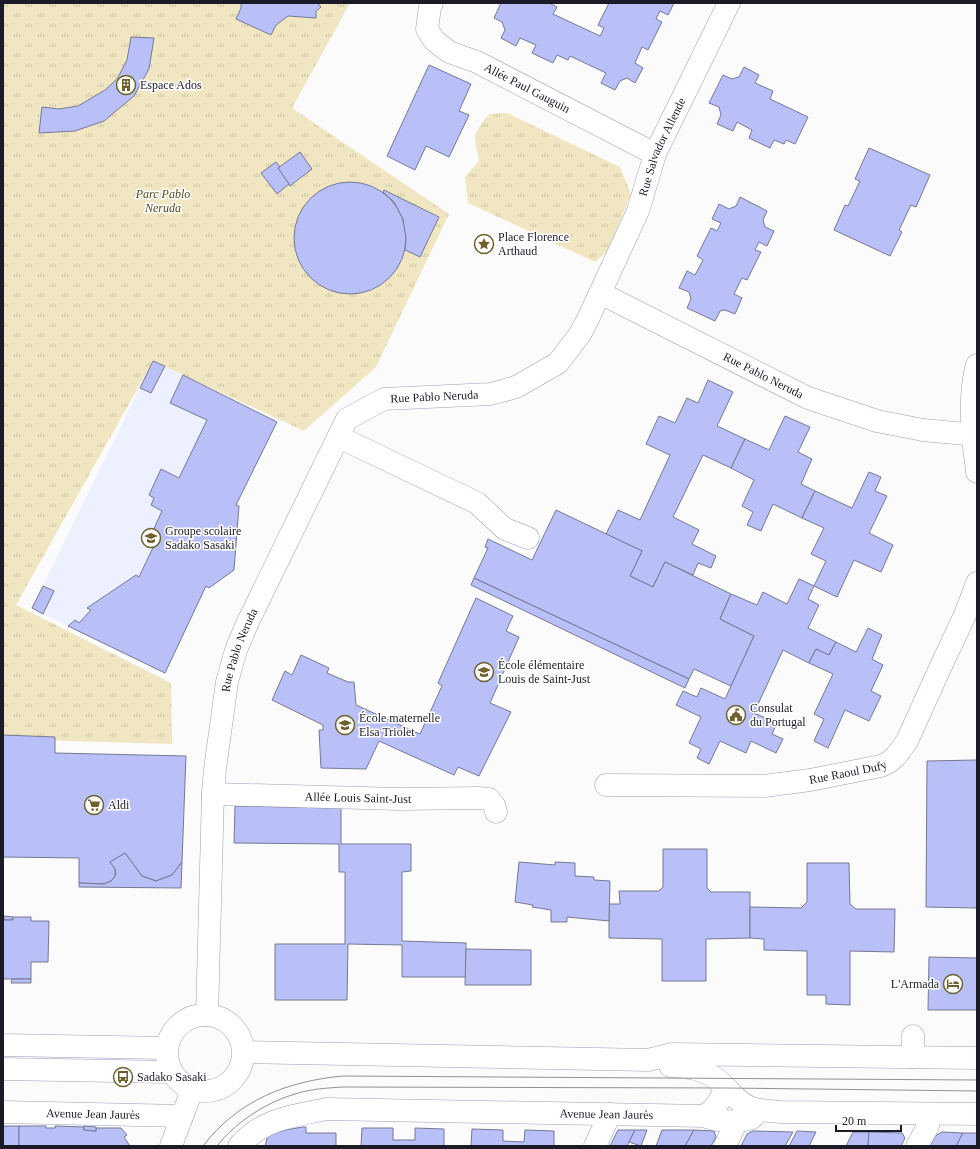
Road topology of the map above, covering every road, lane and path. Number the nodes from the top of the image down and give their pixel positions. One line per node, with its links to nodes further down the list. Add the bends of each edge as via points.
1 (432, 3): 3 (street, Allée Paul Gauguin, via 427,29 434,40 449,52 477,62)
2 (729, 3): 3 (street, Rue Salvador Allende)
3 (655, 154): 4 (street, Rue Salvador Allende, via 638,211)
4 (600, 293): 6 (street, Rue Pablo Neruda, via 808,398 877,421 923,430); 7 (street, Rue Pablo Neruda, via 580,334 558,363 544,372 516,387 492,394 384,399 347,419)
5 (977, 365): 6 (street, via 974,375)
6 (975, 435): 8 (street)
7 (339, 437): 9 (street, via 477,503 505,528); 12 (street, Rue Pablo Neruda, via 236,650 227,682)
8 (977, 472)
9 (528, 538)
10 (977, 583): 11 (street, Rue Raoul Dufy, via 965,616 907,741 889,762 833,776 764,786)
11 (606, 786)
12 (213, 794): 13 (street, Allée Louis Saint-Just, via 400,799 478,798 489,799); 14 (street, Rue Pablo Neruda)
13 (496, 812)
14 (208, 1015): 17 (street, via 193,1016 183,1022 172,1034); 18 (street, via 217,1017 233,1027 239,1034)
15 (913, 1036): 19 (street)
16 (3, 1045): 17 (street)
17 (166, 1048): 23 (street)
18 (244, 1052): 21 (street); 25 (street, via 237,1076 228,1085 204,1092)
19 (913, 1057): 20 (street); 21 (street, via 672,1054)
20 (977, 1058)
21 (648, 1060): 24 (street, via 700,1070 716,1078)
22 (3, 1069): 23 (street)
23 (171, 1072): 25 (street, via 183,1086)
24 (726, 1088): 26 (street, via 746,1107); 32 (street, via 716,1107)
25 (192, 1090): 31 (street)
26 (758, 1110): 29 (street); 33 (street, Avenue Jean Jaurès, via 752,1118)
27 (13, 1112): 31 (street, Avenue Jean Jaurès)
28 (610, 1114): 32 (street, Avenue Jean Jaurès); 35 (street, Avenue Jean Jaurès, via 327,1109 284,1118 263,1126); 36 (street)
29 (929, 1114): 30 (street); 38 (street, via 928,1126)
30 (977, 1114)
31 (182, 1116): 34 (street)
32 (704, 1116): 33 (street, Avenue Jean Jaurès, via 715,1121)
33 (737, 1121): 37 (street)
34 (171, 1146)
35 (239, 1146)
36 (594, 1146)
37 (725, 1146)
38 (917, 1146)

